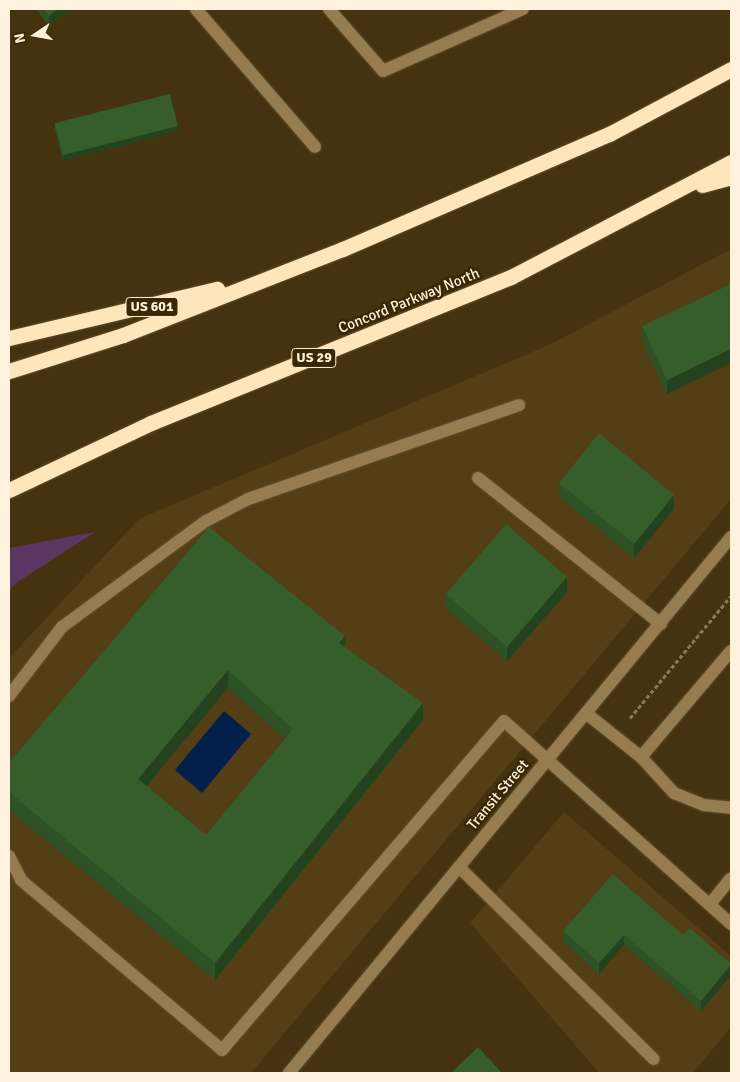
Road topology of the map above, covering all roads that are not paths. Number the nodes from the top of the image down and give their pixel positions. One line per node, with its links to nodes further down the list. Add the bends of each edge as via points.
1 (196, 9): 5 (street)
2 (329, 9): 3 (street, via 383,71)
3 (523, 9)
4 (731, 69): 9 (highway, via 536,168)
5 (315, 146)
6 (731, 162): 8 (highway, Concord Parkway North / US 29)
7 (731, 177): 8 (highway)
8 (670, 195): 14 (highway, Concord Parkway North / US 29, via 511,276 151,423)
9 (294, 268): 10 (highway, US 601, via 146,309); 11 (highway, via 123,335)
10 (9, 338)
11 (9, 371)
12 (519, 405): 18 (street, via 248,499 206,522 62,627)
13 (478, 478): 16 (street)
14 (9, 490)
15 (731, 537): 16 (street, Transit Street)
16 (661, 624): 19 (street, Transit Street)
17 (731, 651): 20 (street)
18 (9, 696)
19 (587, 714): 20 (street); 21 (street, Transit Street)
20 (641, 757): 22 (street, via 674,793 704,805)
21 (550, 758): 23 (street, via 504,721 222,1050 21,880); 24 (street, Transit Street); 26 (street)
22 (731, 808)
23 (9, 856)
24 (460, 868): 28 (street); 29 (street, Transit Street)
25 (731, 878): 26 (street)
26 (710, 904): 27 (street)
27 (731, 924)
28 (654, 1058)
29 (289, 1073)

